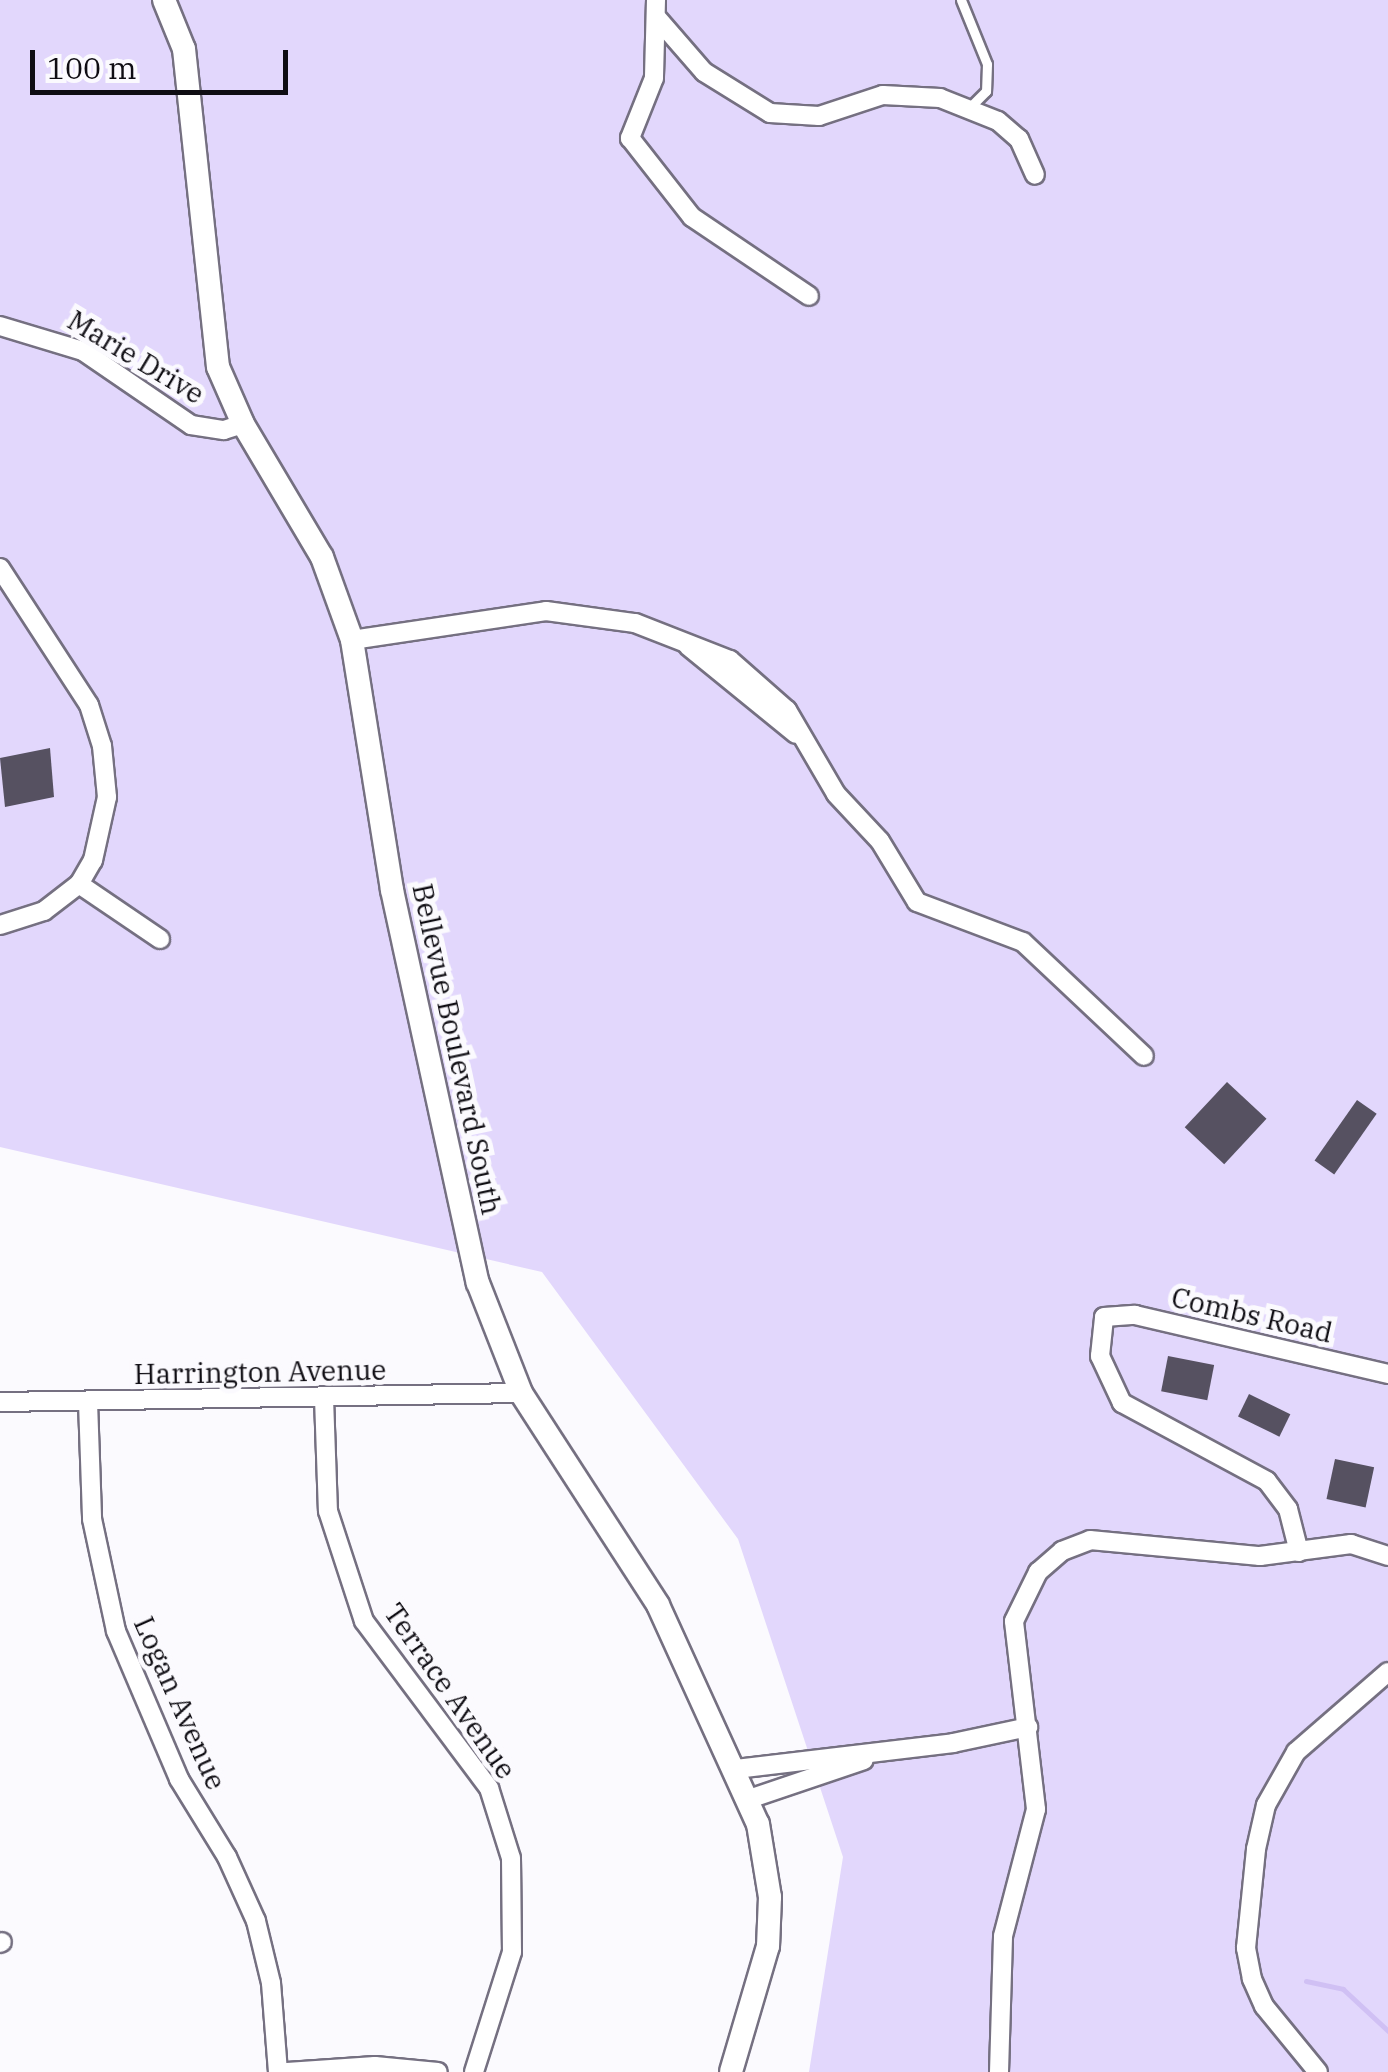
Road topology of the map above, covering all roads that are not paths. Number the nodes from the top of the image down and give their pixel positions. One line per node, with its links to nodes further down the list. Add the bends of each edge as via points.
1 (164, 0): 8 (street, Bellevue Boulevard South, via 184,49 212,337)
2 (962, 0): 4 (lane, via 987,64 986,90)
3 (657, 10): 4 (street, via 704,72 770,114 819,116 845,104 916,93); 6 (street, via 654,78 630,138 692,216)
4 (970, 107): 5 (street, via 1019,139)
5 (1034, 175)
6 (809, 296)
7 (0, 326): 8 (street, Marie Drive, via 83,351 191,425 224,430)
8 (243, 424): 10 (street, Bellevue Boulevard South, via 322,557)
9 (0, 568): 11 (street, via 78,683 102,746 104,817)
10 (352, 640): 14 (street, via 546,611 609,616 680,639 805,742 836,794 880,840 916,902 1023,942); 16 (street, Bellevue Boulevard South, via 431,1085 474,1270)
11 (80, 884): 12 (street, via 44,911); 13 (street)
12 (0, 925)
13 (160, 939)
14 (1144, 1056)
15 (1388, 1374): 20 (street, Combs Road, via 1135,1315 1104,1317 1100,1356 1122,1403 1268,1482 1288,1509)
16 (521, 1393): 17 (street, Harrington Avenue); 25 (street, Bellevue Boulevard South, via 658,1606)
17 (324, 1398): 19 (street, Harrington Avenue); 30 (street, Terrace Avenue, via 328,1510 364,1620 489,1788 512,1858 512,1952)
18 (0, 1402): 19 (street, Harrington Avenue)
19 (88, 1402): 27 (street, Logan Avenue, via 92,1519 116,1631 179,1779 228,1857 256,1921 271,1984)
20 (1298, 1552): 21 (street, via 1351,1544); 23 (street, via 1244,1555 1107,1540 1062,1551 1025,1589 1014,1620)
21 (1388, 1556)
22 (1388, 1672): 33 (street, via 1296,1752 1274,1786 1258,1838 1246,1948 1252,1978 1264,2006)
23 (1028, 1726): 24 (street); 32 (street, via 1036,1809 1003,1936)
24 (878, 1753): 25 (street); 26 (street, via 830,1776)
25 (736, 1769): 26 (street, Bellevue Boulevard South)
26 (749, 1799): 31 (street, Bellevue Boulevard South, via 764,1846 770,1922 762,1975)
27 (278, 2072)
28 (288, 2072): 29 (street, via 375,2066)
29 (438, 2072)
30 (474, 2072)
31 (731, 2072)
32 (999, 2072)
33 (1318, 2072)

